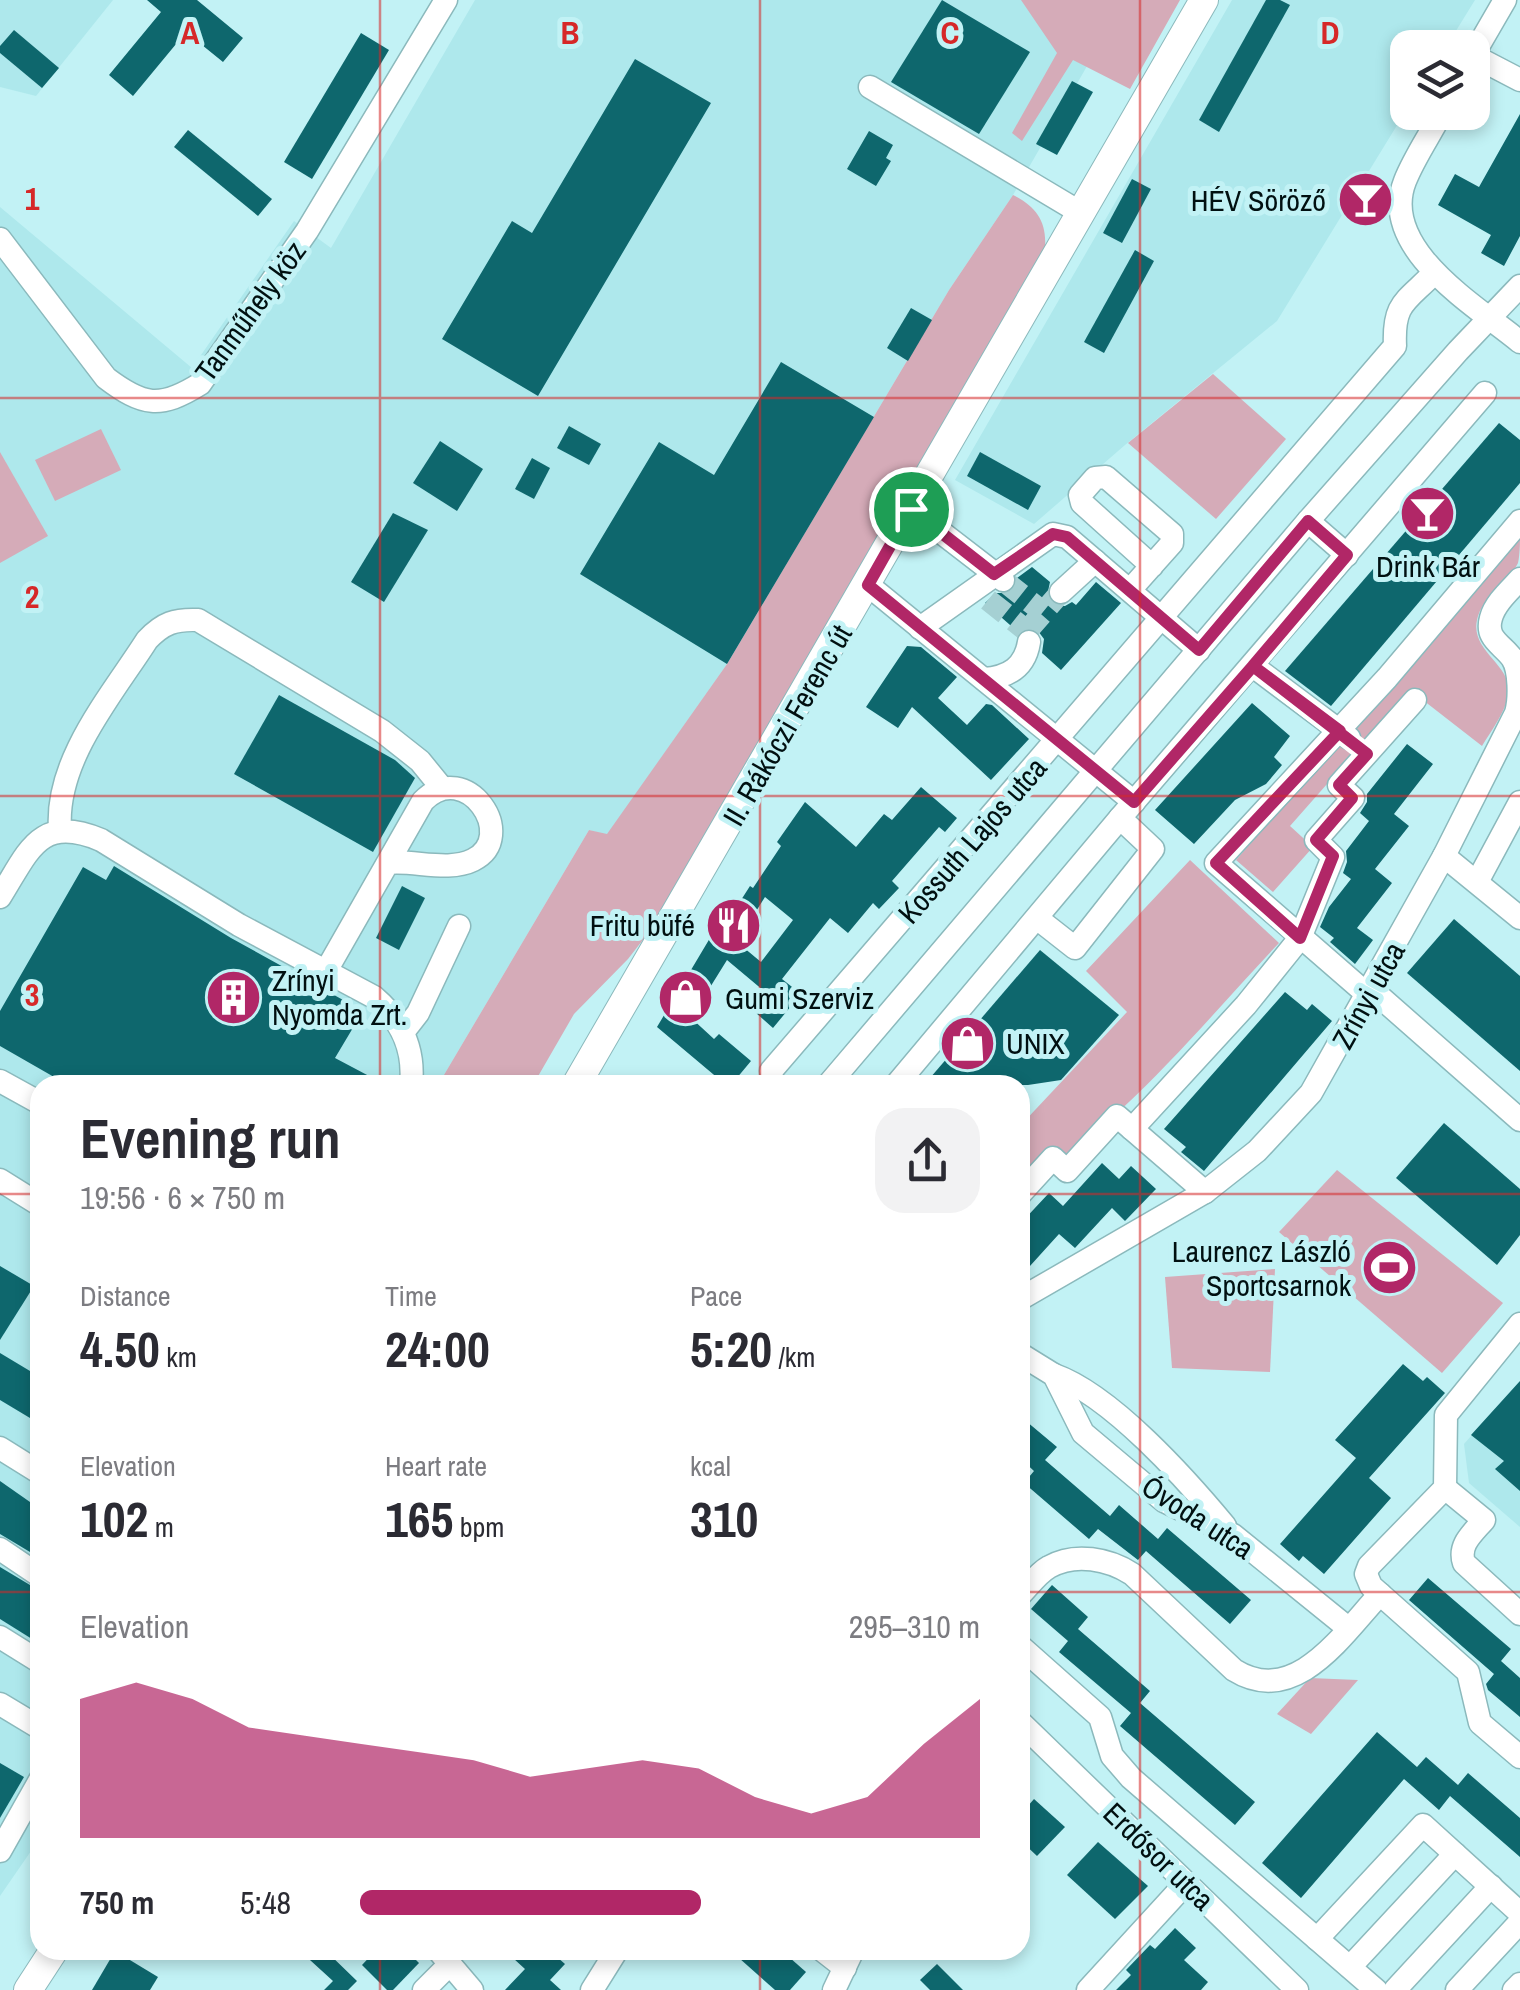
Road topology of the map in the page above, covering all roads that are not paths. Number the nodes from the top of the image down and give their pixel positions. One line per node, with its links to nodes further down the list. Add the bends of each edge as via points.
1 (446, 0): 10 (street, Tanműhely köz, via 307,231 200,384 176,400 128,395 106,378)
2 (1204, 0): 9 (main road, II. Rákóczi Ferenc út)
3 (1506, 0): 4 (street)
4 (1488, 30)
5 (1490, 65): 6 (street)
6 (1520, 80)
7 (870, 87): 9 (street)
8 (1435, 130): 11 (street, via 1421,165 1404,184 1403,222)
9 (1081, 213): 16 (main road, II. Rákóczi Ferenc út)
10 (0, 240)
11 (1434, 272): 13 (street); 29 (street, Kossuth Lajos utca, via 1394,320 1395,346)
12 (1520, 286): 13 (street, Kossuth Lajos utca)
13 (1490, 317): 14 (street); 17 (street, Kossuth Lajos utca)
14 (1520, 342)
15 (1485, 393): 20 (street)
16 (911, 509): 24 (street); 26 (main road, II. Rákóczi Ferenc út)
17 (1308, 521): 20 (street); 32 (street, Kossuth Lajos utca)
18 (1520, 522): 19 (street)
19 (1496, 550): 23 (street); 37 (street)
20 (1347, 555): 34 (street)
21 (1095, 561): 24 (street, via 1067,537 1053,534); 27 (street); 28 (street)
22 (1152, 566): 22 (street, via 1172,534 1106,477 1095,478 1080,494 1082,503); 27 (street)
23 (1520, 570)
24 (999, 577): 30 (street)
25 (1520, 579): 33 (street, Zrínyi utca, via 1490,620 1494,641)
26 (868, 585): 30 (street); 57 (main road, II. Rákóczi Ferenc út)
27 (1130, 590): 29 (street)
28 (1062, 592)
29 (1161, 617): 32 (street); 38 (street, Kossuth Lajos utca)
30 (920, 628): 35 (street)
31 (1029, 642): 35 (street, via 1026,658 1013,671)
32 (1199, 650): 40 (street, Kossuth Lajos utca)
33 (1518, 663): 45 (street, Zrínyi utca, via 1516,714)
34 (1253, 666): 37 (street); 43 (street)
35 (984, 679): 38 (street)
36 (1415, 700): 39 (street)
37 (1340, 731): 39 (street); 52 (street, via 1216,863)
38 (1059, 741): 40 (street); 58 (street, Kossuth Lajos utca)
39 (1367, 754): 52 (street, via 1339,785 1352,798 1316,840 1333,856)
40 (1096, 772): 43 (street); 59 (street, Kossuth Lajos utca)
41 (442, 788): 44 (street, via 382,731 198,620 178,620 147,640 84,738 58,803); 46 (street, via 423,801); 46 (street, via 468,793 482,804 490,818 487,848 462,864)
42 (1520, 802): 47 (street)
43 (1127, 810): 49 (street); 49 (street, via 1153,850 1075,948)
44 (60, 829): 48 (street, via 35,842); 53 (street, via 101,840)
45 (1444, 856): 47 (street); 54 (street, Zrínyi utca)
46 (388, 864): 53 (street)
47 (1477, 882): 50 (street)
48 (0, 897)
49 (1038, 918): 60 (street)
50 (1520, 918)
51 (458, 926): 55 (street)
52 (1300, 938): 54 (street); 64 (street)
53 (326, 971): 55 (street, via 374,996)
54 (1370, 992): 63 (street); 67 (street, Zrínyi utca, via 1311,1093 1257,1151)
55 (404, 1031): 56 (street)
56 (410, 1075)
57 (582, 1075)
58 (772, 1075)
59 (837, 1075)
60 (905, 1075)
61 (0, 1081): 62 (street)
62 (30, 1098)
63 (1520, 1120)
64 (1132, 1129): 66 (street, via 1117,1116 1067,1171 1053,1158); 67 (street)
65 (0, 1180): 68 (street)
66 (1030, 1183)
67 (1205, 1192): 69 (street, Zrínyi utca)
68 (30, 1200)
69 (1030, 1293)
70 (1520, 1324): 75 (street, via 1446,1415)
71 (1030, 1360): 72 (street)
72 (1054, 1374): 76 (street, via 1078,1383 1182,1473); 76 (street, Óvoda utca, via 1083,1433 1164,1501)
73 (0, 1448): 74 (street)
74 (30, 1467)
75 (1445, 1488): 80 (street, via 1369,1566 1366,1580); 81 (street, via 1484,1520 1464,1544 1464,1563)
76 (1233, 1535): 82 (street, Óvoda utca)
77 (0, 1549): 78 (street)
78 (30, 1569)
79 (1030, 1585): 82 (street, via 1062,1562 1117,1564 1234,1670 1267,1683 1305,1672)
80 (1380, 1594): 82 (street); 89 (street, via 1468,1672 1480,1723)
81 (1520, 1614)
82 (1348, 1628)
83 (0, 1637): 85 (street)
84 (1030, 1655): 97 (street, via 1100,1718 1112,1756 1131,1778)
85 (30, 1656)
86 (0, 1704): 87 (street)
87 (30, 1722)
88 (1030, 1732): 93 (street, Erdősor utca)
89 (1520, 1756)
90 (30, 1798): 91 (street)
91 (0, 1851)
92 (1455, 1854): 94 (street); 97 (street, via 1423,1824); 103 (street)
93 (1186, 1883): 110 (street); 111 (street, Erdősor utca)
94 (1490, 1886): 95 (street); 113 (street)
95 (1520, 1913)
96 (1520, 1922): 114 (street)
97 (1317, 1940): 103 (street)
98 (48, 1960): 105 (main road)
99 (442, 1960): 106 (street)
100 (447, 1960): 107 (street)
101 (611, 1960): 108 (street)
102 (849, 1960): 109 (street)
103 (1350, 1967): 112 (street)
104 (1520, 1984): 115 (street)
105 (28, 1990)
106 (424, 1990)
107 (472, 1990)
108 (592, 1990)
109 (834, 1990)
110 (1088, 1990)
111 (1298, 1990)
112 (1376, 1990)
113 (1395, 1990)
114 (1457, 1990)
115 (1514, 1990)

